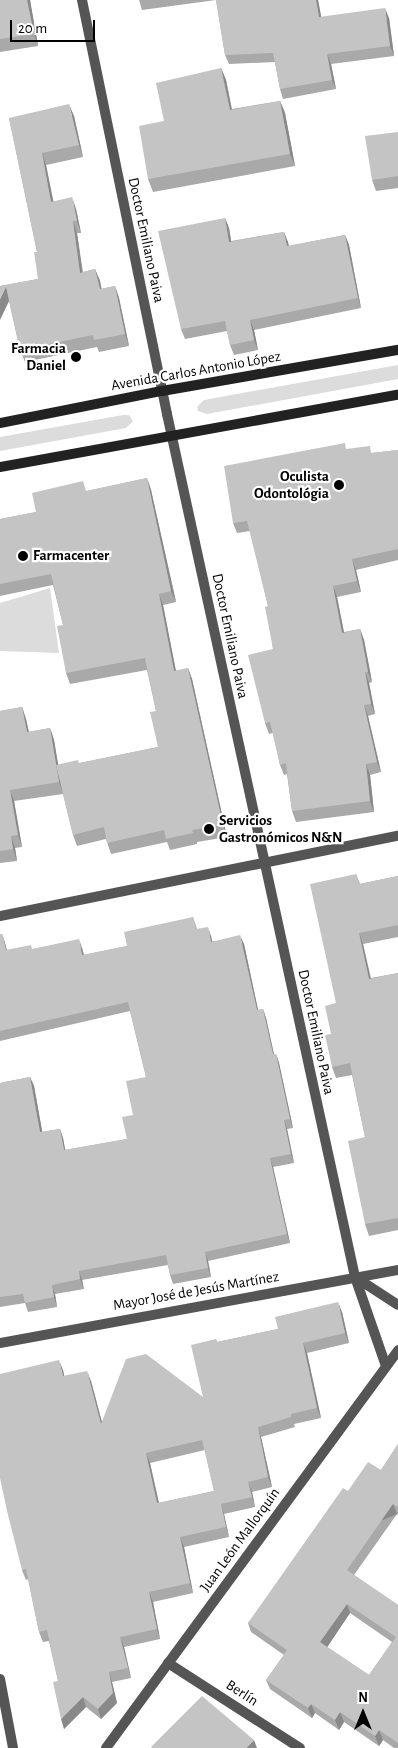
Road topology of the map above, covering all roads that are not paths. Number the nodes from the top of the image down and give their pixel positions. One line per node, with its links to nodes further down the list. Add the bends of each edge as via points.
1 (82, 0): 3 (street, Doctor Emiliano Paiva)
2 (398, 350): 3 (main road, Avenida Carlos Antonio López)
3 (162, 391): 5 (main road, Avenida Carlos Antonio López); 6 (street, Doctor Emiliano Paiva)
4 (398, 395): 6 (main road)
5 (0, 423)
6 (171, 435): 7 (main road); 9 (street, Doctor Emiliano Paiva)
7 (0, 467)
8 (398, 836): 9 (street)
9 (264, 861): 10 (street); 12 (street, Doctor Emiliano Paiva)
10 (0, 916)
11 (398, 1270): 12 (street, Mayor José de Jesús Martínez)
12 (354, 1277): 13 (street); 14 (street, Mayor José de Jesús Martínez); 16 (street, Doctor Emiliano Paiva)
13 (398, 1305)
14 (0, 1343)
15 (398, 1350): 16 (street, Juan León Mallorquín)
16 (386, 1366): 17 (street, Juan León Mallorquín)
17 (168, 1663): 20 (street, Juan León Mallorquín); 21 (street, Berlín)
18 (0, 1679): 19 (street)
19 (13, 1748)
20 (106, 1748)
21 (300, 1748)

